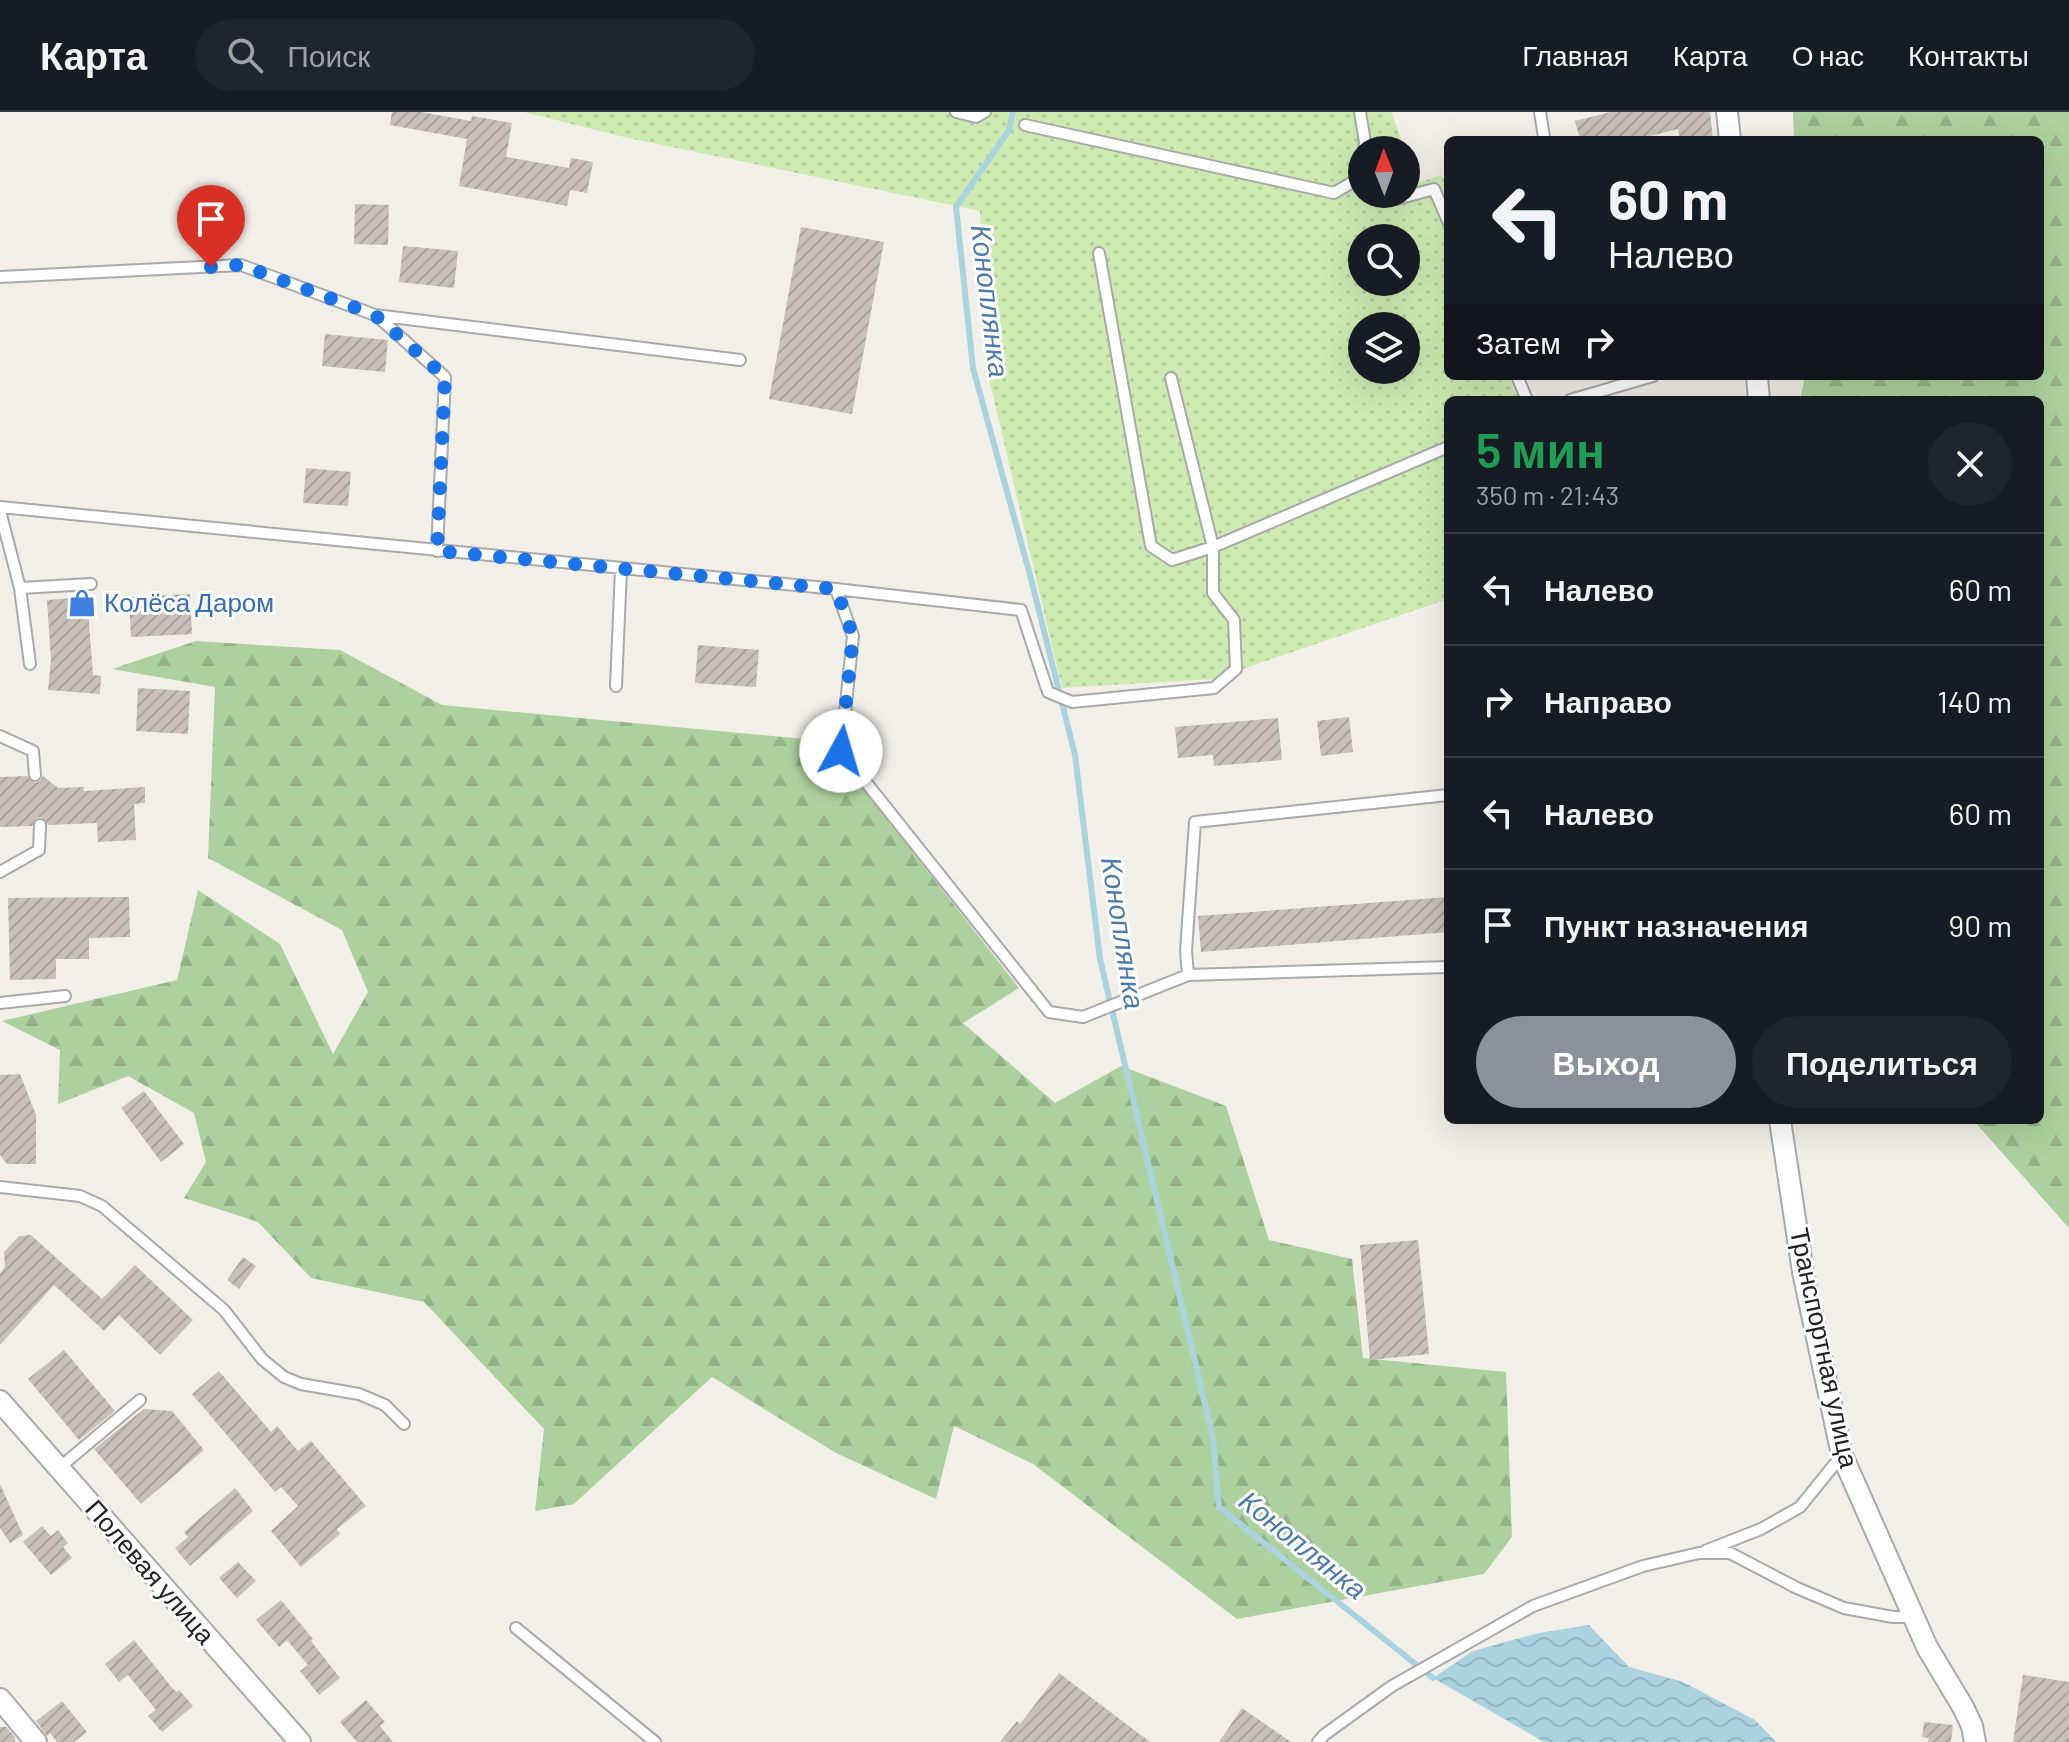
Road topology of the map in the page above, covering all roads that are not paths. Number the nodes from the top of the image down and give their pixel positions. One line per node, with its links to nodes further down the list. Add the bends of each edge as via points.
1 (956, 112): 2 (lane, via 976,117)
2 (985, 112)
3 (1360, 112): 7 (lane)
4 (1540, 112): 8 (lane)
5 (1727, 112): 9 (street)
6 (1025, 125): 10 (lane, via 1334,193)
7 (1364, 136)
8 (1544, 136)
9 (1730, 136)
10 (1348, 186)
11 (1420, 193): 12 (lane, via 1434,189)
12 (1444, 212)
13 (1099, 253): 22 (lane, via 1151,546 1172,560)
14 (0, 277): 15 (lane, via 241,265)
15 (375, 315): 16 (lane); 23 (lane, via 445,377)
16 (740, 360)
17 (1171, 378): 22 (lane)
18 (1639, 380): 19 (lane)
19 (1584, 396)
20 (1444, 449): 22 (lane)
21 (0, 509): 23 (lane); 26 (lane)
22 (1213, 547): 27 (lane, via 1213,593 1234,620 1236,669 1214,688 1072,702 1048,692 1021,610)
23 (437, 551): 24 (lane)
24 (621, 569): 27 (lane); 29 (lane)
25 (91, 584): 26 (lane)
26 (20, 588): 28 (lane)
27 (836, 589): 36 (lane, via 853,636 841,751 1049,1012 1083,1017)
28 (30, 664)
29 (616, 686)
30 (0, 736): 31 (lane, via 33,751)
31 (35, 775)
32 (1444, 795): 36 (lane, via 1195,822)
33 (40, 825): 34 (lane, via 39,850)
34 (0, 872)
35 (1444, 967): 36 (lane)
36 (1188, 975)
37 (65, 996): 38 (lane)
38 (0, 1003)
39 (1781, 1124): 44 (street, Транспортная улица, via 1803,1272)
40 (0, 1187): 43 (lane, via 80,1196 102,1206 224,1310 262,1359 284,1377 359,1394 385,1405)
41 (140, 1400): 45 (lane)
42 (0, 1401): 45 (street, Полевая улица)
43 (404, 1424)
44 (1842, 1455): 46 (lane, via 1800,1507); 47 (street, Транспортная улица)
45 (59, 1469): 51 (street, Полевая улица)
46 (1699, 1553): 47 (lane, via 1730,1553 1844,1608); 53 (lane, via 1643,1566 1533,1606 1392,1686)
47 (1913, 1617): 54 (street, Транспортная улица, via 1963,1707)
48 (516, 1628): 52 (lane)
49 (0, 1699): 50 (street)
50 (36, 1742)
51 (300, 1742)
52 (655, 1742)
53 (1318, 1742)
54 (1975, 1742)

